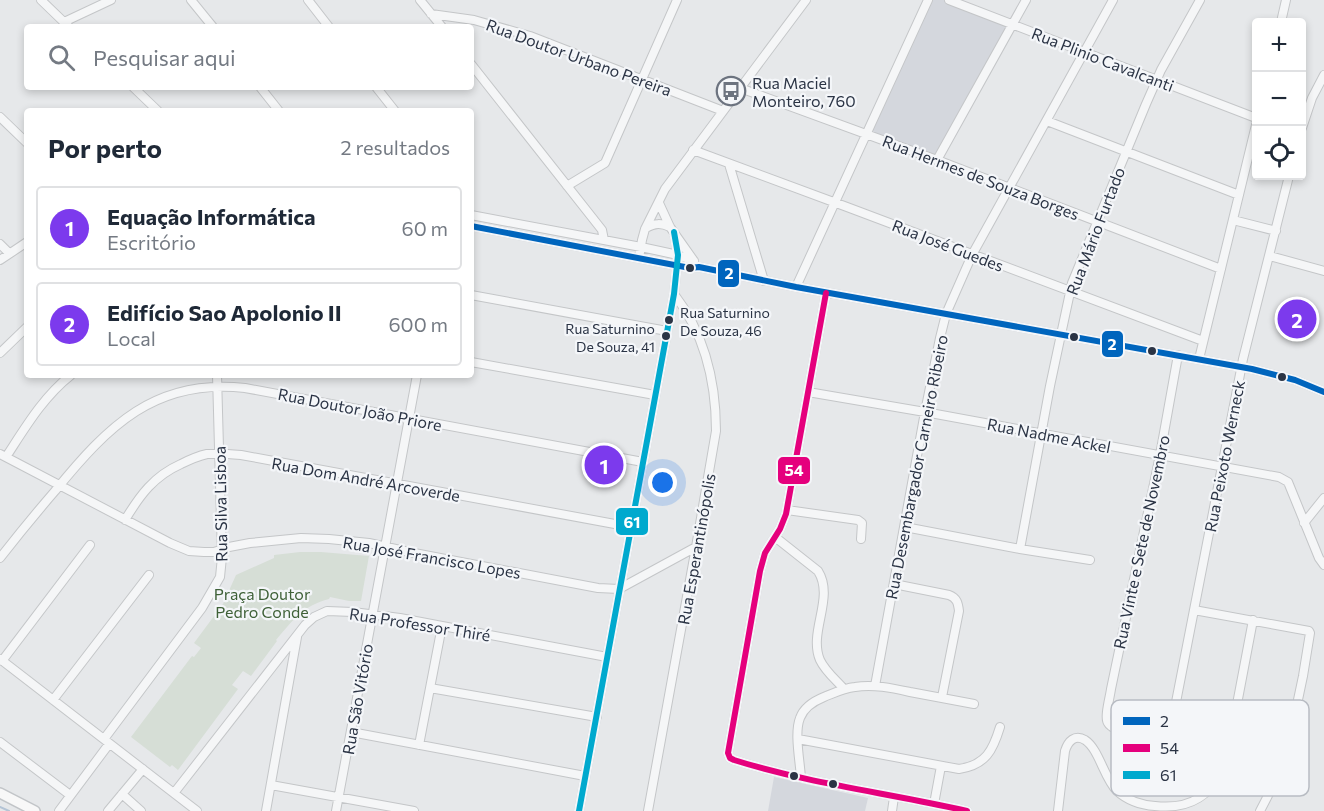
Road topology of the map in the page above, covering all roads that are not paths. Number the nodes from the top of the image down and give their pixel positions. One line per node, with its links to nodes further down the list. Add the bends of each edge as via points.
1 (41, 0): 19 (street)
2 (111, 0): 20 (street)
3 (191, 0): 21 (street)
4 (308, 0): 22 (street)
5 (420, 0): 17 (street)
6 (667, 0): 15 (street)
7 (794, 0): 16 (street)
8 (806, 0): 16 (street)
9 (928, 0): 43 (street)
10 (949, 0): 24 (street, Rua Plinio Cavalcanti)
11 (1026, 0): 24 (street)
12 (1113, 0): 25 (street, Rua Desembargador Carneiro Ribeiro)
13 (1200, 0): 29 (street, Rua Mário Furtado)
14 (1286, 0): 18 (street)
15 (676, 2): 28 (street)
16 (801, 8): 30 (street)
17 (431, 14): 23 (street); 28 (street, Rua Doutor Urbano Pereira, via 501,27)
18 (1282, 18)
19 (66, 24)
20 (69, 24)
21 (211, 24)
22 (327, 24)
23 (439, 24)
24 (1012, 25): 25 (street, Rua Plinio Cavalcanti); 47 (street)
25 (1085, 52): 29 (street, Rua Plinio Cavalcanti); 40 (street, Rua Desembargador Carneiro Ribeiro)
26 (474, 68): 50 (street)
27 (1324, 75): 42 (street)
28 (643, 79): 37 (street, Rua Doutor Urbano Pereira); 50 (street, via 605,163)
29 (1157, 79): 38 (street, Rua Plinio Cavalcanti); 46 (street, Rua Mário Furtado)
30 (740, 88): 37 (street); 43 (street, Rua Hermes de Souza Borges)
31 (136, 90): 34 (street)
32 (262, 90): 35 (street)
33 (378, 90): 36 (street)
34 (155, 108)
35 (277, 108)
36 (393, 108)
37 (723, 111): 45 (street)
38 (1252, 116)
39 (0, 117): 44 (street)
40 (1047, 121): 46 (street); 51 (street, Rua Desembargador Carneiro Ribeiro)
41 (1257, 126): 52 (street)
42 (1303, 126)
43 (867, 134): 47 (street, Rua Hermes de Souza Borges); 54 (street)
44 (24, 140)
45 (693, 150): 48 (street, Rua José Guedes); 53 (street)
46 (1126, 151): 52 (street); 57 (street, Rua Mário Furtado)
47 (937, 160): 51 (street, Rua Hermes de Souza Borges)
48 (729, 164): 54 (street, Rua José Guedes); 76 (street)
49 (1289, 180): 61 (street, Rua Peixoto Werneck)
50 (567, 186): 62 (street, via 602,230)
51 (1009, 188): 57 (street, Rua Hermes de Souza Borges); 68 (street, Rua Desembargador Carneiro Ribeiro)
52 (1239, 195): 56 (street)
53 (659, 203): 59 (street); 60 (street)
54 (836, 203): 68 (street, Rua José Guedes); 77 (street)
55 (474, 213): 62 (street)
56 (1233, 220): 61 (street); 74 (street)
57 (1097, 221): 74 (street, Rua Hermes de Souza Borges); 78 (street, Rua Mário Furtado)
58 (474, 227): 70 (street)
59 (645, 229): 60 (street, via 660,224); 65 (street)
60 (672, 229): 67 (street); 72 (street)
61 (1276, 231): 69 (street, Rua Peixoto Werneck)
62 (604, 240): 65 (street)
63 (24, 242): 66 (street)
64 (0, 244): 66 (street)
65 (641, 247): 67 (street); 70 (street)
66 (9, 253): 71 (street)
67 (678, 255): 72 (street); 73 (street)
68 (972, 255): 78 (street, Rua José Guedes); 82 (street, Rua Desembargador Carneiro Ribeiro)
69 (1270, 256): 75 (street); 91 (street, Rua Peixoto Werneck)
70 (639, 258): 73 (street)
71 (0, 260)
72 (696, 264): 73 (street, via 690,268); 76 (street)
73 (677, 266): 80 (street)
74 (1221, 269): 86 (street)
75 (1324, 271)
76 (764, 281): 77 (street)
77 (796, 287): 79 (street)
78 (1069, 292): 85 (street, Rua Mário Furtado); 86 (street, Rua José Guedes)
79 (826, 293): 82 (street); 96 (street)
80 (674, 294): 84 (street); 119 (street, Rua Esperantinópolis, via 700,343 716,412)
81 (474, 296): 84 (street)
82 (946, 314): 85 (street); 99 (street, Rua Desembargador Carneiro Ribeiro)
83 (24, 330): 87 (street)
84 (667, 331): 98 (street)
85 (1061, 335): 88 (street); 101 (street, Rua Mário Furtado)
86 (1203, 341): 89 (street)
87 (0, 353)
88 (1178, 355): 89 (street); 104 (street, Rua Vinte e Sete de Novembro)
89 (1199, 359): 91 (street)
90 (474, 363): 98 (street)
91 (1241, 368): 97 (street, via 1280,376); 106 (street, Rua Peixoto Werneck)
92 (67, 378): 103 (street, via 49,394)
93 (217, 378): 95 (street, Rua Silva Lisboa)
94 (416, 378): 100 (street, Rua São Vitório)
95 (218, 386): 100 (street, Rua Doutor João Priore); 102 (street, Rua Silva Lisboa); 108 (street, Rua Doutor João Priore, via 171,394 132,414 93,447)
96 (808, 392): 99 (street, Rua Nadme Ackel); 110 (street)
97 (1324, 392)
98 (655, 395): 105 (street)
99 (925, 412): 101 (street, Rua Nadme Ackel); 114 (street, Rua Desembargador Carneiro Ribeiro)
100 (409, 418): 105 (street, Rua Doutor João Priore); 107 (street, Rua São Vitório)
101 (1042, 433): 104 (street, Rua Nadme Ackel); 121 (street, Rua Mário Furtado)
102 (220, 454): 107 (street, Rua Dom André Arcoverde); 111 (street, Rua Dom André Arcoverde, via 201,455 168,470 145,491); 120 (street, Rua Silva Lisboa)
103 (3, 455): 108 (street, Rua José Francisco Lopes)
104 (1160, 455): 106 (street, Rua Nadme Ackel); 145 (street, Rua Vinte e Sete de Novembro, via 1111,689 1107,716)
105 (643, 462): 113 (street)
106 (1223, 466): 112 (street, Rua Nadme Ackel, via 1288,482); 128 (street, Rua Peixoto Werneck)
107 (397, 484): 113 (street, Rua Dom André Arcoverde); 118 (street, Rua São Vitório)
108 (60, 485): 111 (street, Rua José Francisco Lopes); 122 (street, Rua Doutor João Priore)
109 (1324, 498): 112 (street)
110 (787, 510): 115 (street); 116 (street, via 858,520 862,523)
111 (125, 520): 120 (street, Rua José Francisco Lopes, via 189,550)
112 (1304, 523): 124 (street)
113 (632, 527): 127 (street)
114 (905, 527): 121 (street); 126 (street, Rua Desembargador Carneiro Ribeiro)
115 (775, 537): 137 (street, via 821,576 824,587 817,642 819,657); 155 (street, via 760,571 728,750 734,760)
116 (861, 538)
117 (90, 545): 134 (street)
118 (386, 546): 120 (street, Rua José Francisco Lopes, via 308,538); 127 (street, Rua José Francisco Lopes); 129 (street, Rua São Vitório)
119 (696, 547): 127 (street); 178 (street, Rua Esperantinópolis)
120 (222, 549): 150 (street, Rua Silva Lisboa, via 220,577 202,608)
121 (1020, 549): 123 (street)
122 (0, 558)
123 (1090, 560)
124 (1324, 565)
125 (149, 575): 139 (street)
126 (894, 584): 135 (street, Rua Desembargador Carneiro Ribeiro); 138 (street, via 949,595 957,602 959,610)
127 (620, 589): 133 (street)
128 (1194, 610): 130 (street); 140 (street, Rua Peixoto Werneck)
129 (373, 614): 131 (street, Rua Professor Thiré); 132 (street, Rua Professor Thiré, via 327,612 314,617); 147 (street, Rua São Vitório)
130 (1253, 620): 141 (street); 142 (street, via 1310,632)
131 (442, 626): 133 (street, Rua Professor Thiré); 136 (street)
132 (297, 636): 157 (street); 159 (street, Rua Professor Thiré)
133 (607, 657): 144 (street)
134 (1, 660): 139 (street)
135 (875, 686): 137 (street); 138 (street)
136 (430, 688): 144 (street); 151 (street)
137 (844, 689): 148 (street, via 820,698 805,710 798,724)
138 (942, 697): 143 (street)
139 (53, 700): 150 (street)
140 (1176, 700)
141 (1238, 700)
142 (1298, 700)
143 (974, 704)
144 (597, 717): 154 (street)
145 (1111, 726)
146 (1000, 727): 152 (street, via 991,751 982,761 969,767)
147 (351, 732): 151 (street); 166 (street, Rua São Vitório)
148 (798, 740): 152 (street); 155 (street)
149 (0, 742): 161 (street)
150 (106, 742): 153 (street); 161 (street, Rua Silva Lisboa)
151 (419, 745): 154 (street)
152 (941, 766): 167 (street)
153 (143, 769): 159 (street); 160 (street)
154 (585, 776): 177 (street)
155 (801, 778): 165 (street)
156 (1111, 783): 181 (street, via 1090,745 1081,738 1070,740 1065,751)
157 (271, 785): 166 (street); 174 (street)
158 (0, 793): 169 (main road)
159 (174, 793): 173 (street)
160 (122, 794): 171 (street); 172 (street)
161 (70, 795): 170 (street, Rua Silva Lisboa)
162 (1123, 796): 163 (street, via 1164,807 1179,807)
163 (1202, 796)
164 (1268, 796): 182 (street)
165 (894, 797): 167 (street); 179 (street)
166 (339, 798): 175 (street, Rua São Vitório); 176 (street)
167 (934, 804): 168 (street)
168 (945, 809): 180 (street)
169 (35, 811)
170 (59, 811)
171 (108, 811)
172 (141, 811)
173 (197, 811)
174 (266, 811)
175 (336, 811)
176 (414, 811)
177 (579, 811)
178 (648, 811)
179 (892, 811)
180 (967, 811)
181 (1058, 811)
182 (1260, 811)

